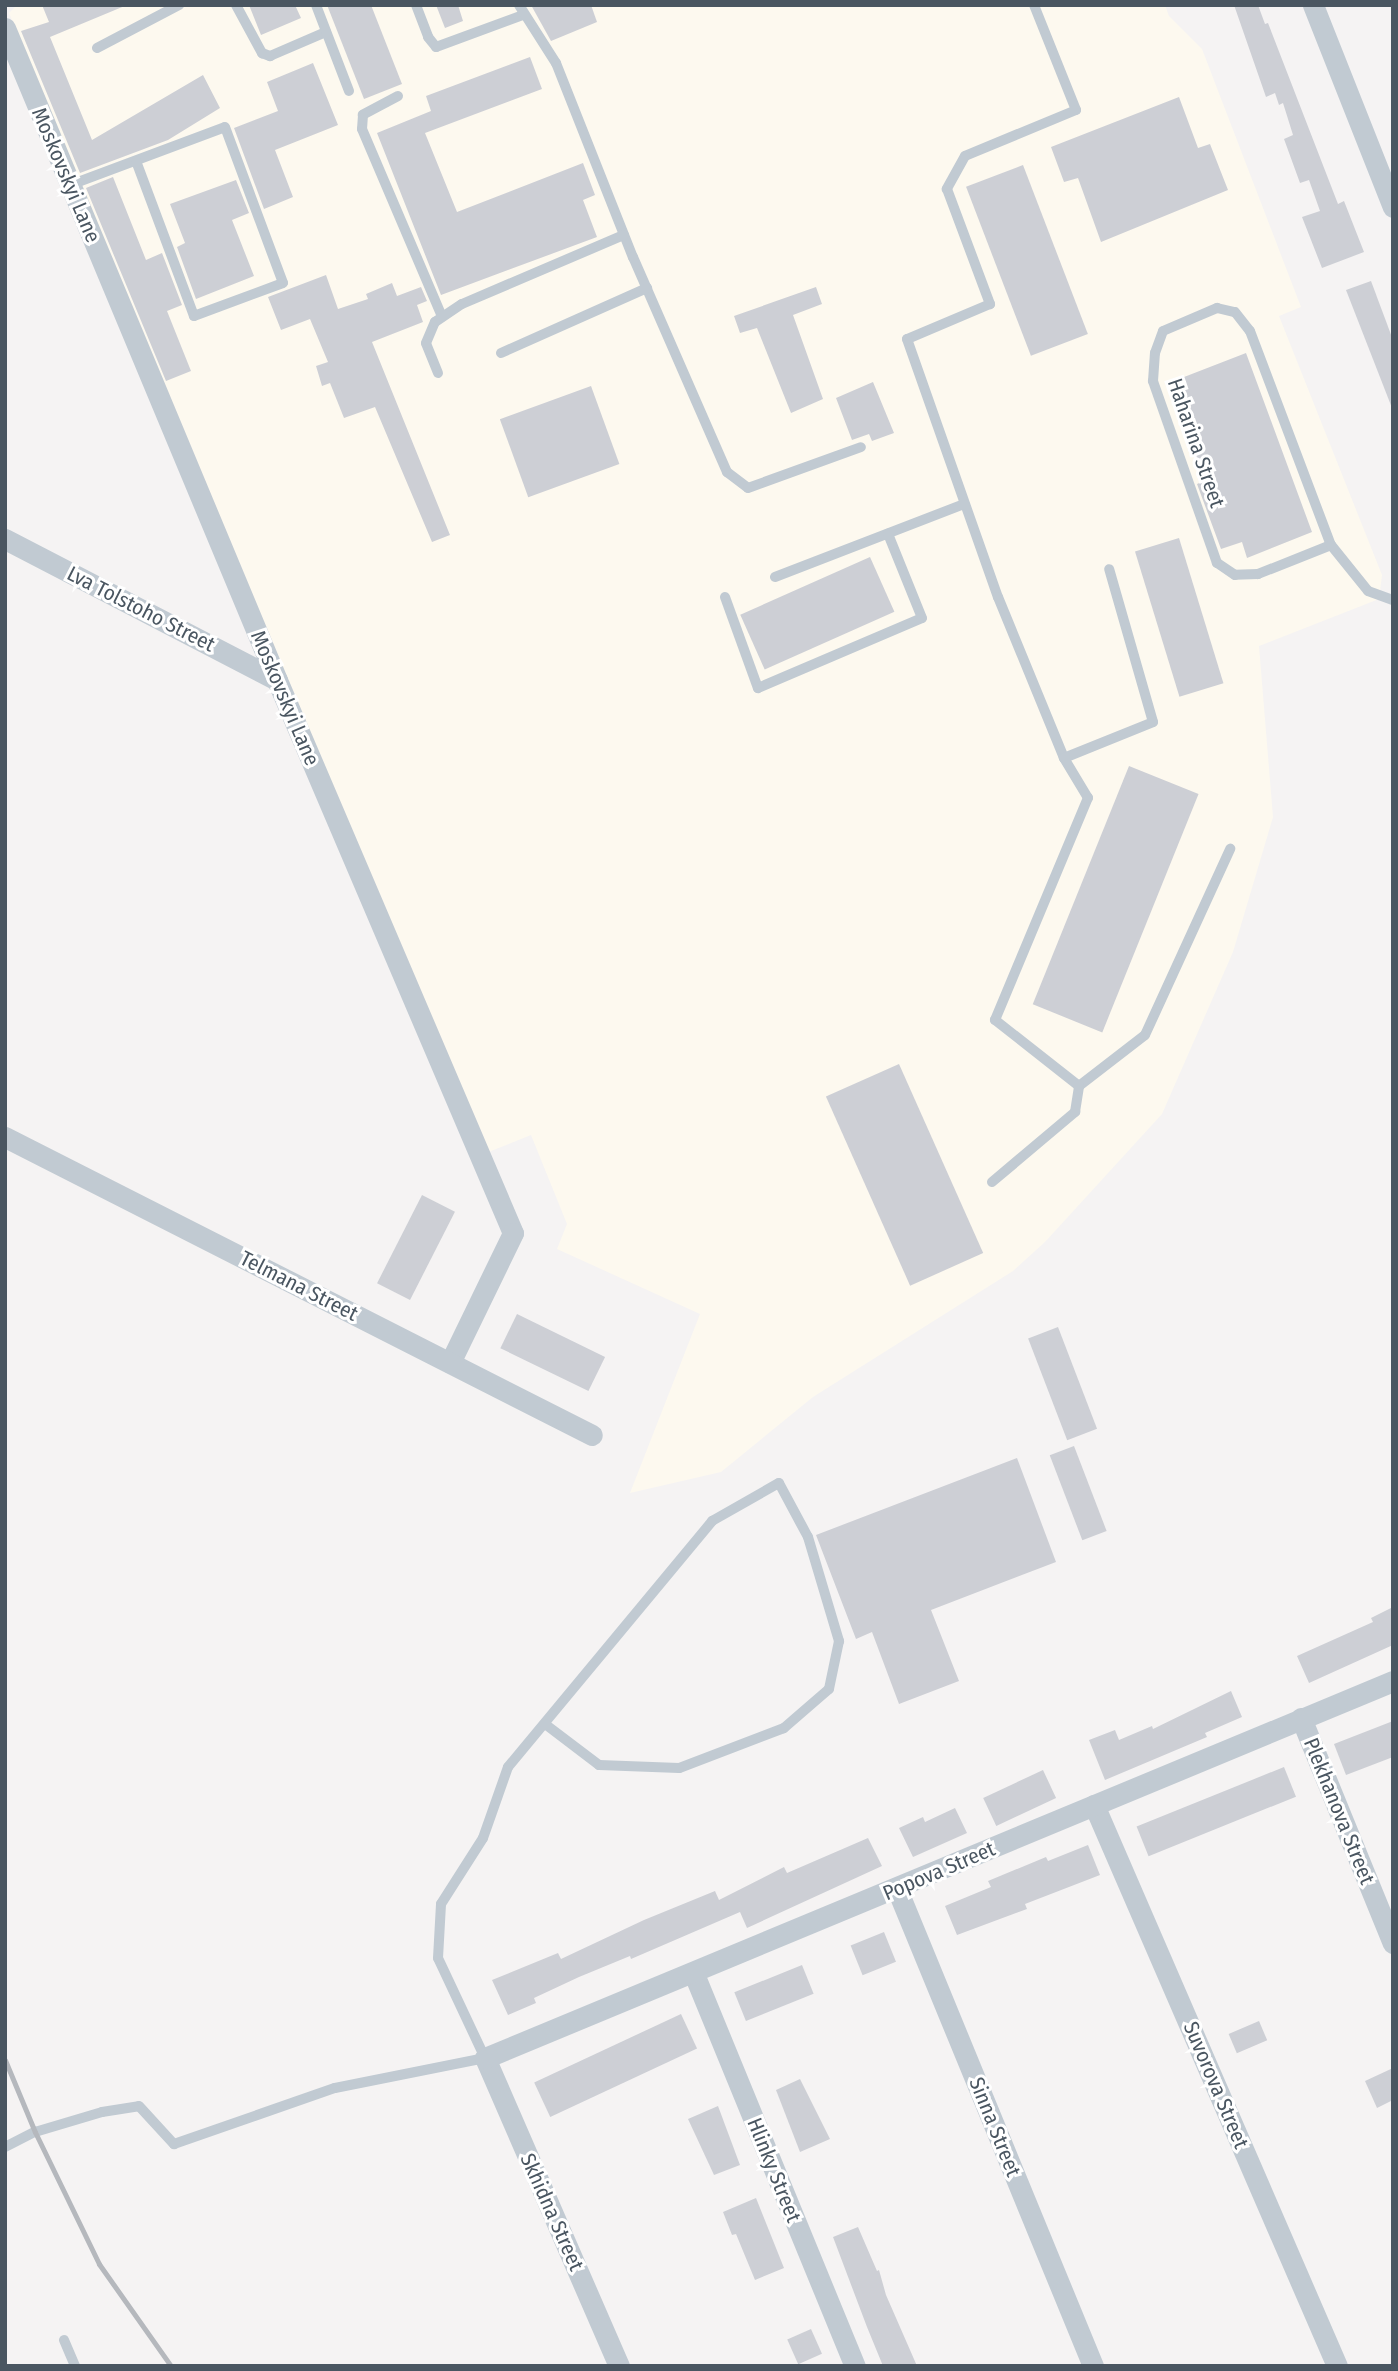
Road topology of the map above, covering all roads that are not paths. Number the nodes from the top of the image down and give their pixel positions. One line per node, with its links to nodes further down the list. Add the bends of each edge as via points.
1 (179, 5): 10 (lane)
2 (236, 5): 9 (lane, via 262,53 270,56)
3 (316, 5): 9 (lane)
4 (416, 5): 7 (lane, via 436,47)
5 (1034, 5): 22 (lane, via 1076,110 965,156 947,189 990,304 907,339)
6 (1313, 5): 15 (street)
7 (521, 10): 16 (lane, via 556,63)
8 (5, 28): 14 (street, Moskovskyi Lane)
9 (326, 32): 11 (lane)
10 (97, 48)
11 (349, 91)
12 (398, 96): 18 (lane, via 363,115 362,129)
13 (136, 161): 13 (lane, via 225,127 283,283 194,316); 14 (lane)
14 (70, 185): 30 (street, Moskovskyi Lane)
15 (1392, 203)
16 (624, 235): 17 (lane); 18 (lane, via 462,304)
17 (647, 288): 19 (lane); 21 (lane, via 727,472 748,488)
18 (442, 317): 20 (lane, via 426,343)
19 (501, 353)
20 (438, 373)
21 (862, 447)
22 (964, 504): 23 (lane); 31 (lane)
23 (888, 534): 27 (lane); 28 (lane, via 922,618 758,688)
24 (5, 539): 30 (street, Lva Tolstoho Street)
25 (1331, 545): 25 (lane, Haharina Street, via 1258,574 1235,575 1217,563 1153,381 1163,331 1217,309 1236,312 1250,331); 29 (lane, Haharina Street, via 1368,591)
26 (1109, 569): 31 (lane, via 1153,722)
27 (775, 577)
28 (726, 597)
29 (1393, 600)
30 (276, 680): 36 (street, Moskovskyi Lane, via 513,1233)
31 (1064, 758): 33 (lane, via 1088,798 995,1020)
32 (1230, 849): 33 (lane, via 1145,1035)
33 (1079, 1086): 35 (lane, via 1075,1112)
34 (5, 1137): 36 (street, Telmana Street)
35 (992, 1182)
36 (450, 1363): 37 (street, Telmana Street)
37 (592, 1435)
38 (1393, 1681): 39 (street, Popova Street)
39 (1301, 1718): 41 (street, Popova Street); 43 (street, Plekhanova Street)
40 (545, 1724): 40 (lane, via 712,1521 779,1483 808,1537 839,1641 829,1689 784,1728 678,1768 599,1765); 45 (lane, via 508,1767 484,1838 441,1905 438,1958)
41 (1094, 1805): 42 (street, Popova Street); 52 (street, Suvorova Street)
42 (897, 1889): 44 (street, Popova Street); 51 (street, Sinna Street)
43 (1393, 1942)
44 (694, 1974): 45 (street, Popova Street); 50 (street, Hlinky Street)
45 (485, 2058): 46 (lane, via 335,2088 174,2144 139,2106 34,2132); 49 (street, Skhidna Street)
46 (5, 2147)
47 (64, 2340): 48 (lane)
48 (75, 2366)
49 (618, 2366)
50 (855, 2366)
51 (1093, 2366)
52 (1337, 2366)

